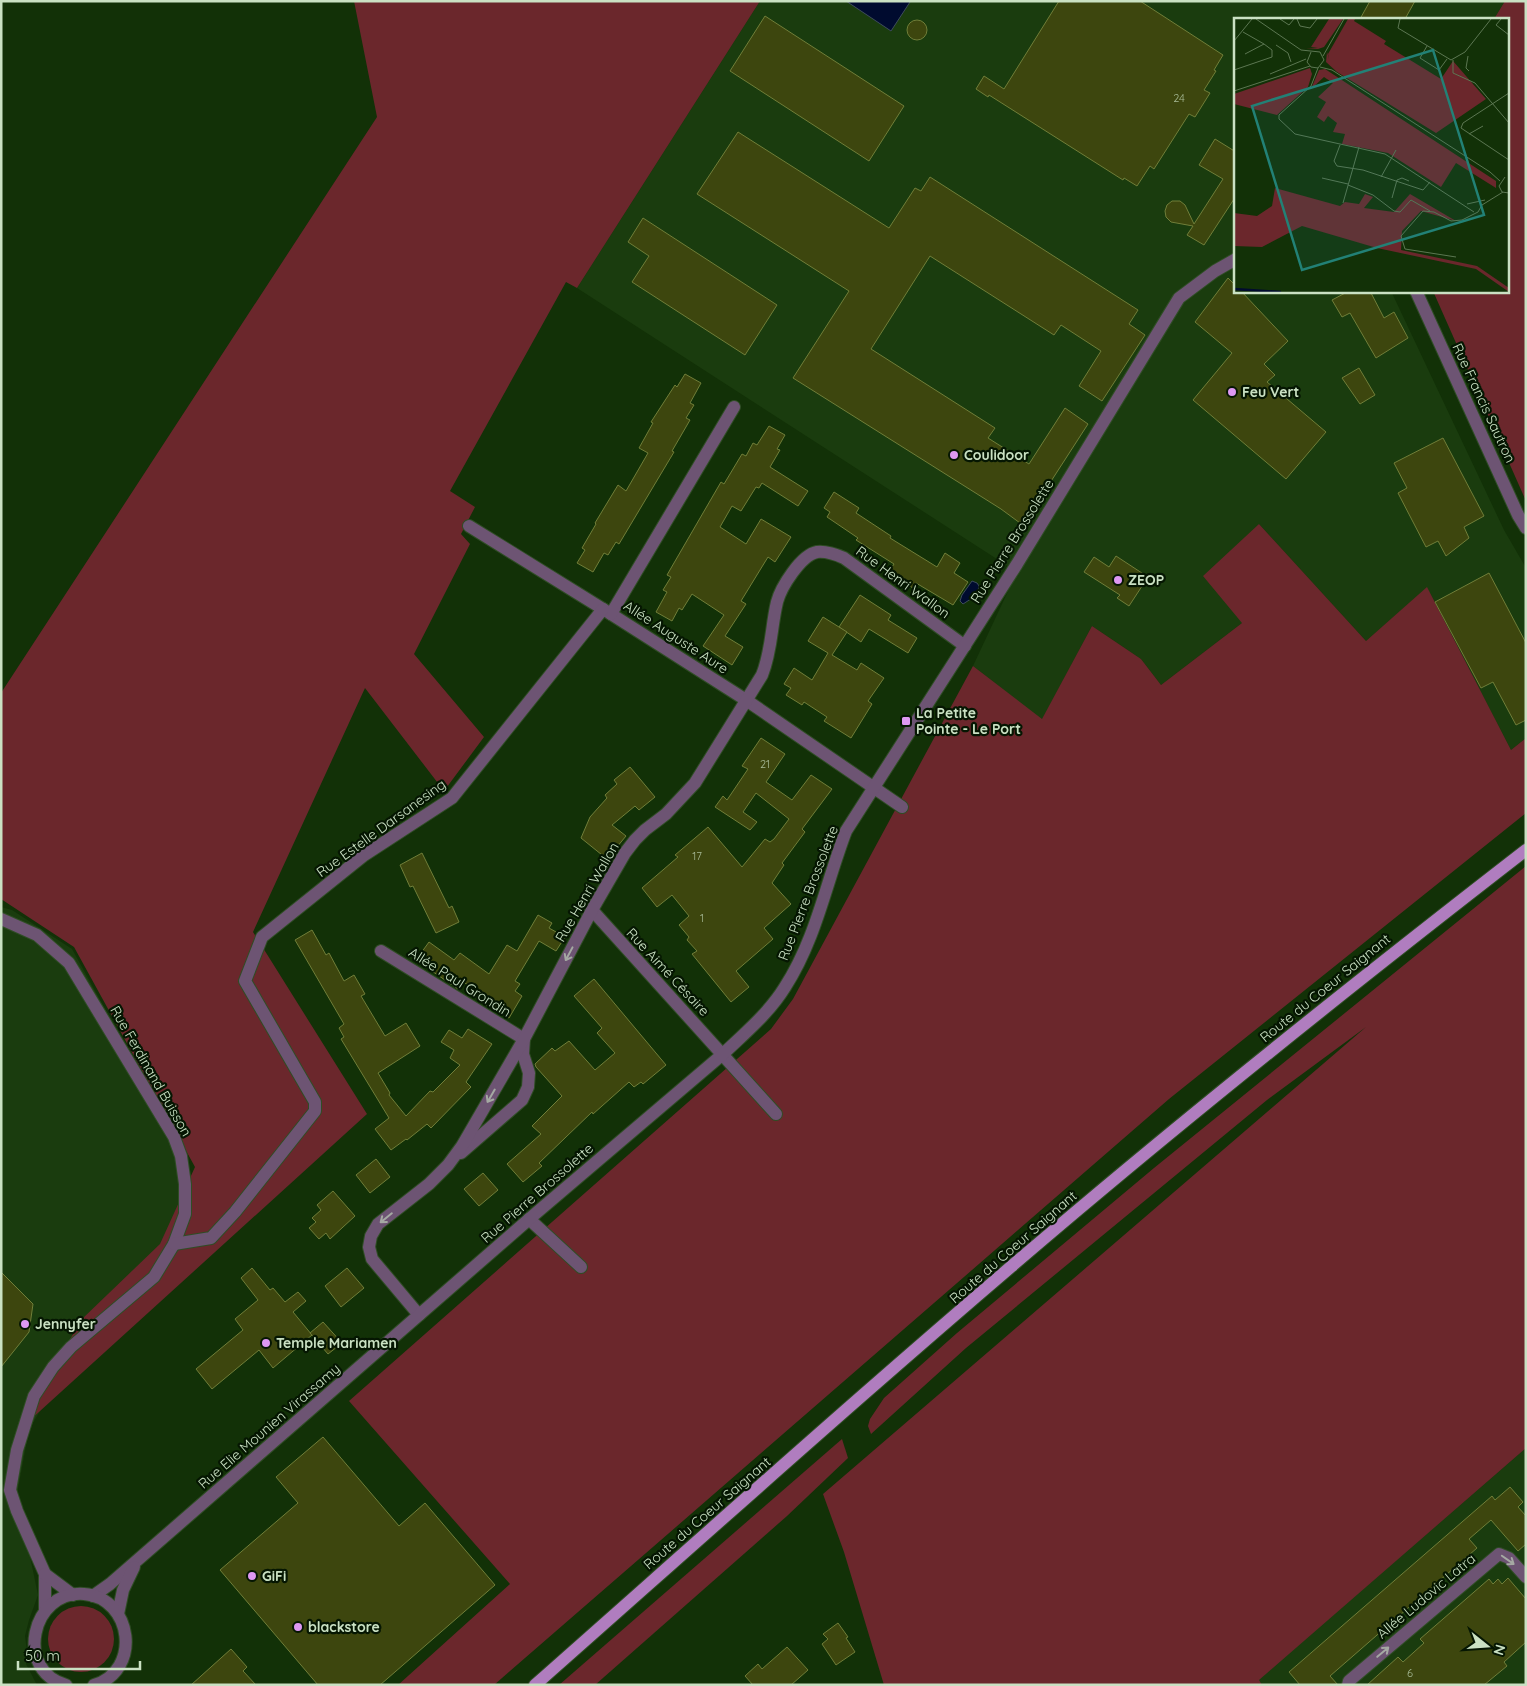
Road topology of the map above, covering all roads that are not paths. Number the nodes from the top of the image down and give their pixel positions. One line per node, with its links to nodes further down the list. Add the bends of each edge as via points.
1 (1234, 259): 7 (street, Rue Pierre Brossolette, via 1179,298)
2 (1416, 292): 5 (street, Rue Francis Sautron)
3 (734, 407): 6 (street, Allée Auguste Aure)
4 (469, 526): 6 (street)
5 (1526, 528)
6 (607, 611): 8 (street, Allée Auguste Aure); 20 (street, Rue Estelle Darsanesing, via 452,798 363,856 262,938 245,981 314,1102 315,1112 211,1238)
7 (965, 646): 8 (street, Rue Henri Wallon, via 844,558 831,552 816,552 799,565 777,600 767,662); 9 (street, Rue Pierre Brossolette)
8 (746, 700): 9 (street, Allée Auguste Aure); 12 (street, Rue Henri Wallon, via 694,783 666,814 635,840)
9 (874, 788): 10 (street, Allée Auguste Aure); 16 (street, Rue Pierre Brossolette, via 846,831 817,920 785,988 770,1008)
10 (902, 806)
11 (1526, 850): 33 (main road, Route du Coeur Saignant, via 1356,982 1080,1208)
12 (592, 910): 15 (street, Rue Henri Wallon, one-way to 15); 16 (street, Rue Aimé Césaire)
13 (1, 919): 20 (street, Rue Ferdinand Buisson, via 37,935 69,963 174,1137 182,1156 185,1214)
14 (381, 950): 15 (street, Allée Paul Grondin)
15 (524, 1039): 18 (street, Rue Henri Wallon, one-way to 18); 18 (street, via 523,1054 529,1080 522,1100)
16 (723, 1054): 17 (street, Rue Aimé Césaire); 19 (street, Rue Pierre Brossolette)
17 (776, 1114)
18 (448, 1165): 22 (street, Rue Henri Wallon, one-way to 22, via 378,1224 369,1247 372,1259)
19 (529, 1219): 21 (street); 22 (street, Rue Pierre Brossolette)
20 (174, 1244): 24 (street, Rue Ferdinand Buisson, via 154,1277 71,1347 34,1396 17,1450 10,1490)
21 (581, 1266)
22 (419, 1315): 23 (street, Rue Elie Mounien Virassamy)
23 (138, 1559): 27 (street, Rue Elie Mounien Virassamy); 29 (street, Rue Elie Mounien Virassamy, via 123,1590)
24 (45, 1574): 26 (street, Rue Ferdinand Buisson); 28 (street, Rue Ferdinand Buisson)
25 (1526, 1577): 34 (street, Allée Ludovic Latra, one-way to 25, via 1499,1554 1509,1558)
26 (73, 1595): 27 (street); 28 (street, via 58,1600)
27 (93, 1596): 29 (street, via 107,1602)
28 (46, 1610): 31 (street, via 38,1621 34,1649 45,1671)
29 (118, 1614): 30 (street, via 125,1626 127,1640 125,1654)
30 (109, 1681): 32 (street)
31 (66, 1685)
32 (94, 1685)
33 (536, 1685)
34 (1348, 1685)

